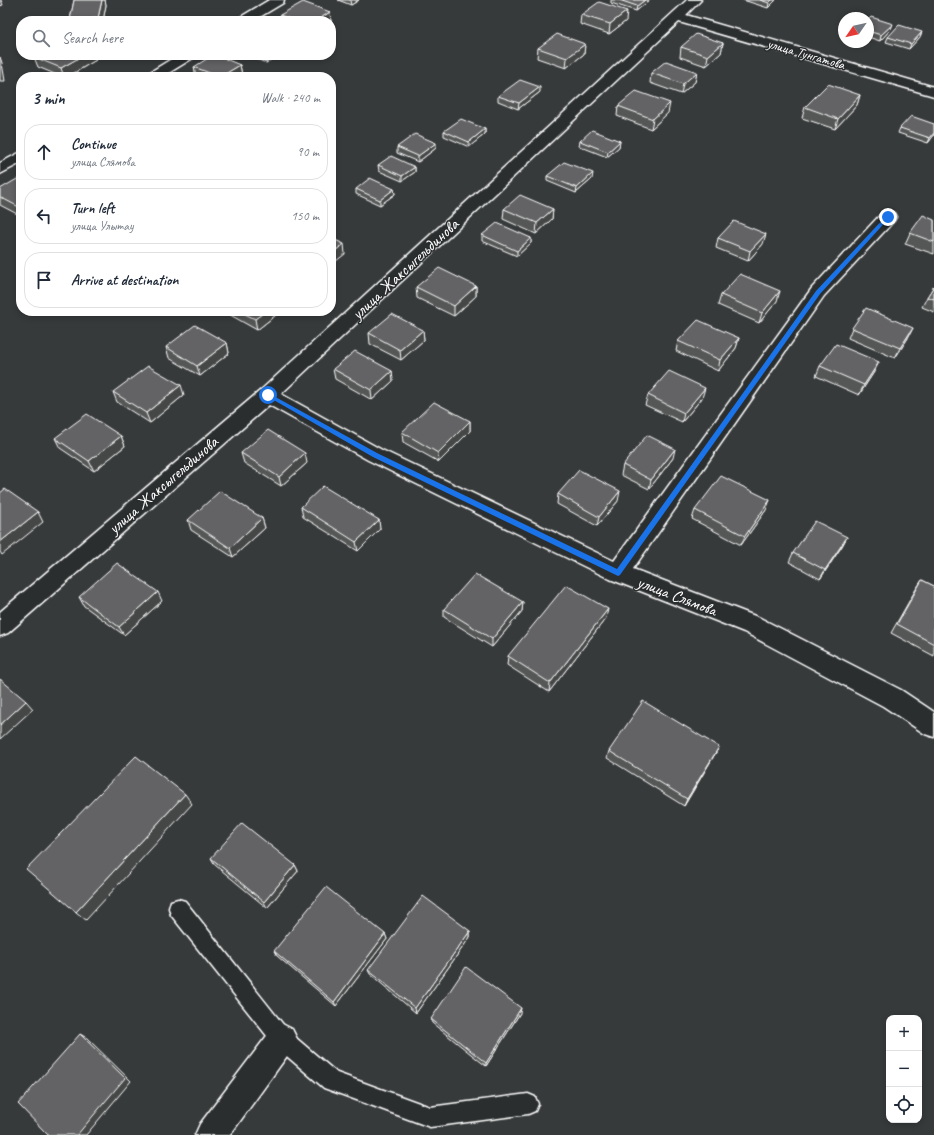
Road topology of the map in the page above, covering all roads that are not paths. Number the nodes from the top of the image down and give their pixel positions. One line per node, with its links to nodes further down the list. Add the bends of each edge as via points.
1 (278, 0): 3 (street)
2 (695, 0): 4 (street, улица Жаксыгельдинова)
3 (252, 16)
4 (677, 17): 7 (street, улица Тунгатова); 11 (street, улица Жаксыгельдинова)
5 (180, 60): 6 (street)
6 (160, 72)
7 (934, 92)
8 (16, 160): 9 (street)
9 (0, 170)
10 (888, 217): 12 (street, via 818,292)
11 (268, 395): 12 (street, улица Слямова, via 375,455); 13 (street, улица Жаксыгельдинова)
12 (618, 573): 14 (street, улица Слямова, via 752,625 892,698)
13 (0, 626)
14 (934, 726)
15 (178, 908): 16 (lane)
16 (282, 1039): 17 (lane, via 331,1080 430,1117); 18 (street)
17 (528, 1104)
18 (211, 1135)

